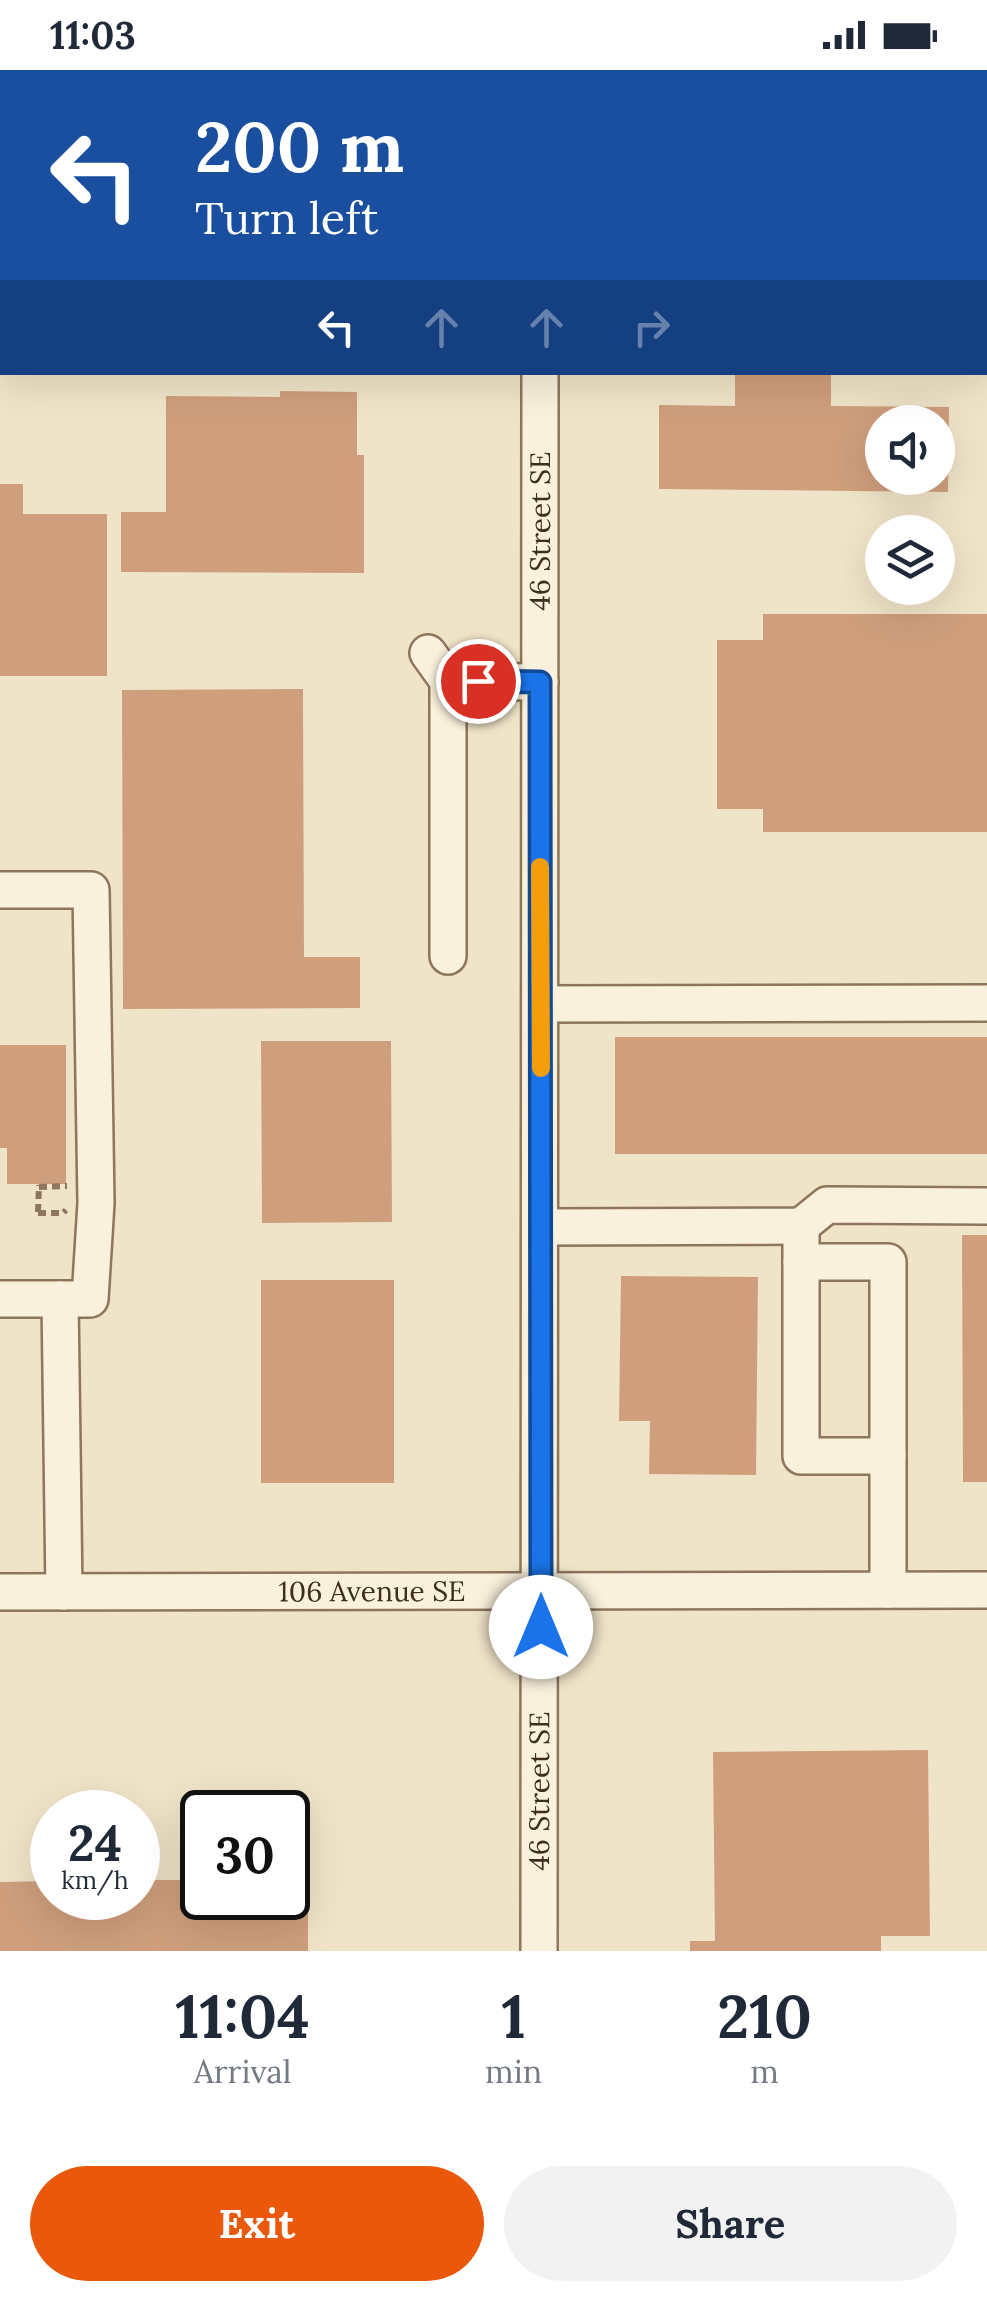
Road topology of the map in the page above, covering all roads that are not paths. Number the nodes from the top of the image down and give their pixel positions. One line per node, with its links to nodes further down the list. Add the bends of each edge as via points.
1 (540, 375): 2 (street, 46 Street SE)
2 (540, 682): 4 (street, via 438,667); 6 (street, 46 Street SE)
3 (0, 890): 12 (street, via 91,890 96,1203 90,1299)
4 (448, 956)
5 (987, 1003): 6 (street)
6 (540, 1004): 9 (street, 46 Street SE)
7 (987, 1206): 8 (street, via 827,1206)
8 (801, 1226): 9 (street); 10 (street)
9 (541, 1227): 16 (street, 46 Street SE)
10 (801, 1262): 13 (street, via 801,1456); 13 (street, via 888,1262)
11 (0, 1299): 12 (street)
12 (60, 1299): 18 (street)
13 (888, 1456): 14 (street)
14 (888, 1590): 15 (street, 106 Avenue SE); 16 (street, 106 Avenue SE)
15 (987, 1590)
16 (541, 1591): 18 (street, 106 Avenue SE); 19 (street, 46 Street SE)
17 (0, 1592): 18 (street, 106 Avenue SE)
18 (64, 1592)
19 (539, 1951)

